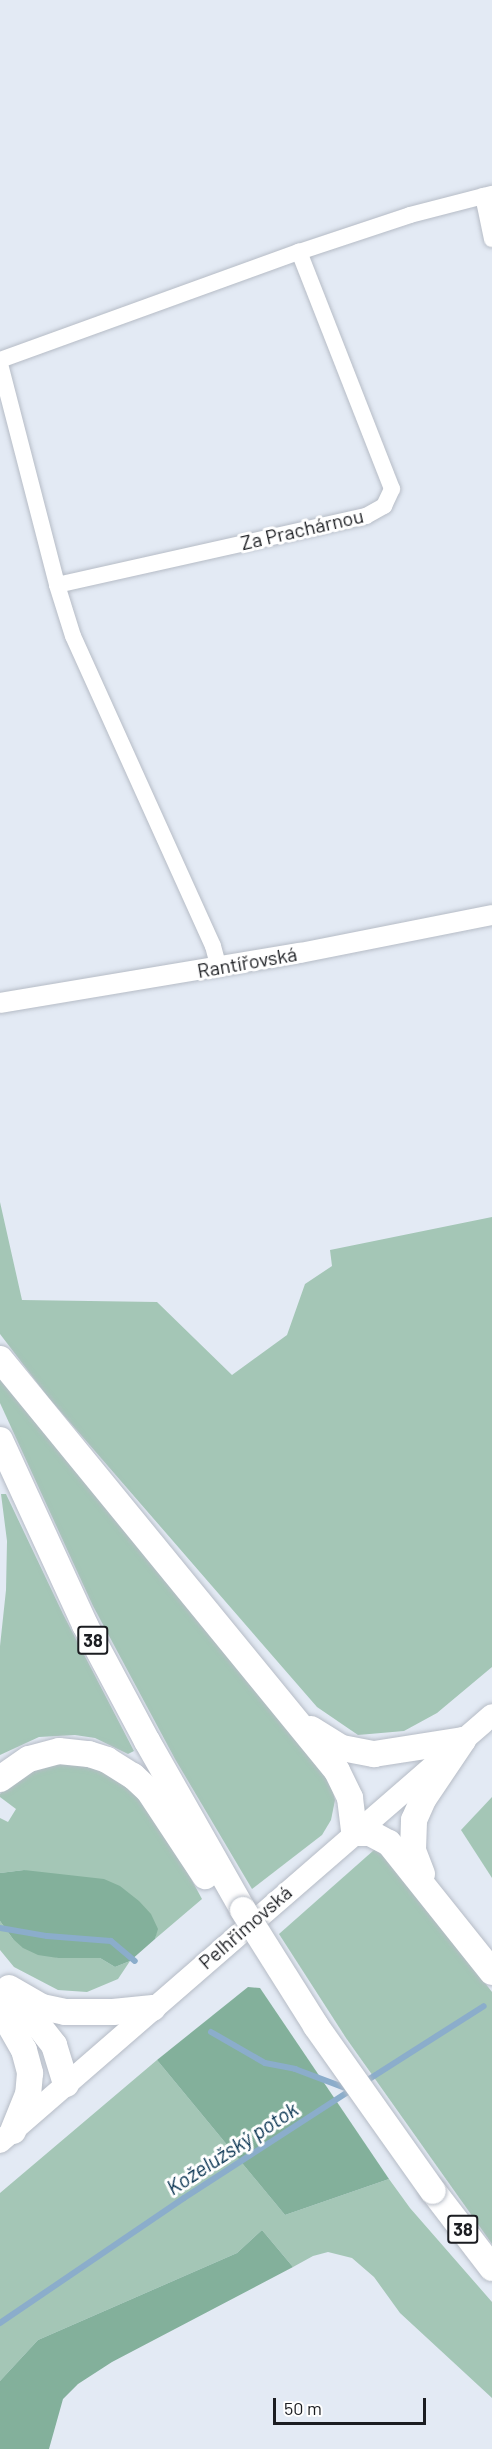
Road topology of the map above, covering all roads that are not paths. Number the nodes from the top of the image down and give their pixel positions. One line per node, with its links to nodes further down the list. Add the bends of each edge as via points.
1 (488, 195): 2 (street); 3 (street, via 410,215)
2 (492, 239)
3 (299, 252): 4 (street); 5 (street, Za Prachárnou, via 392,489 384,506 366,516)
4 (0, 362): 5 (street)
5 (57, 585): 7 (street, via 74,636 213,946)
6 (492, 915): 7 (street, Rantířovská)
7 (219, 968): 8 (street, Rantířovská)
8 (0, 1003)
9 (0, 1359): 11 (main road)
10 (0, 1440): 16 (main road, 38, via 86,1625)
11 (291, 1715): 13 (main road, via 326,1740 357,1752 392,1753); 15 (main road, via 345,1785)
12 (492, 1715): 13 (main road, Pelhřimovská)
13 (463, 1740): 15 (main road, Pelhřimovská); 17 (main road, via 424,1798 412,1829 415,1859)
14 (0, 1779): 16 (main road, via 29,1759 44,1754 89,1754 122,1768)
15 (354, 1833): 17 (main road, via 370,1833 389,1843); 20 (main road, Pelhřimovská)
16 (193, 1839): 24 (main road, 38, bridge, via 370,2105)
17 (434, 1895): 18 (main road)
18 (492, 1972)
19 (3, 1990): 20 (main road, via 65,2012); 21 (main road); 22 (main road, via 54,2045)
20 (153, 2008): 22 (main road, Pelhřimovská)
21 (27, 2060): 22 (main road); 23 (main road, via 27,2094)
22 (66, 2085): 23 (main road, Pelhřimovská)
23 (6, 2136)
24 (492, 2268)

